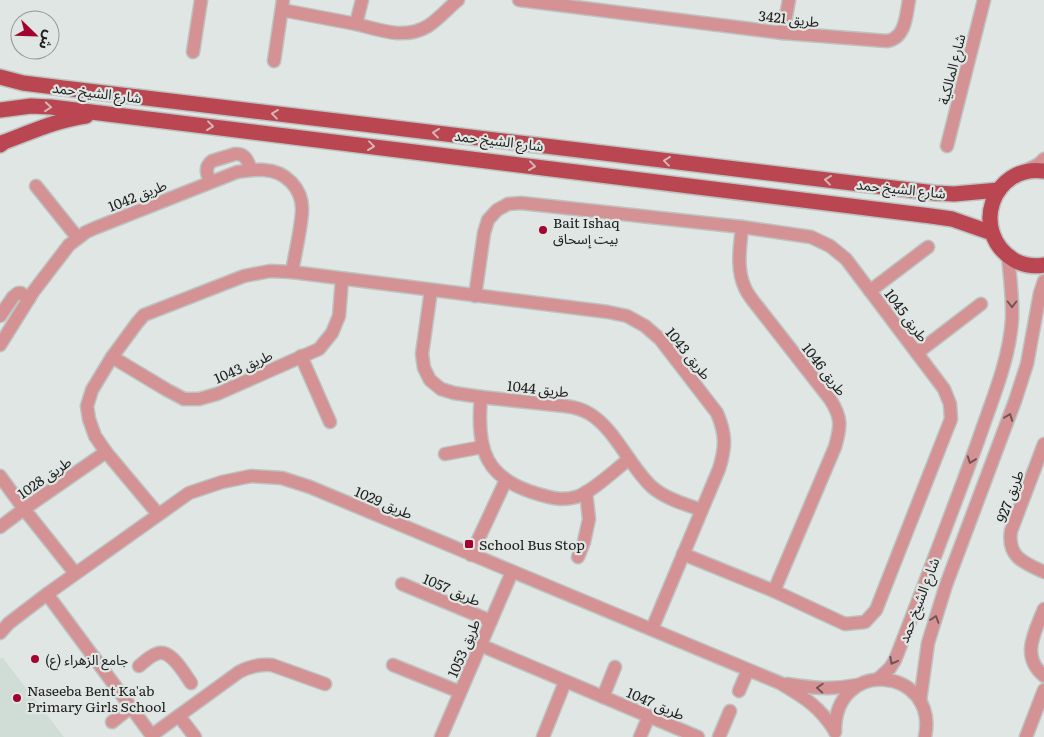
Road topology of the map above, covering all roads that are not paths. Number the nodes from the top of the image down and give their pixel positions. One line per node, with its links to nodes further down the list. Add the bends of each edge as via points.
1 (201, 0): 12 (street)
2 (362, 0): 10 (street)
3 (458, 0): 10 (street, via 419,30 392,33)
4 (519, 0): 9 (street, طريق 3421)
5 (790, 0): 11 (street)
6 (909, 0): 11 (street, طريق 3421, via 904,27 893,40)
7 (984, 0): 18 (street, شارع المالكية)
8 (283, 5): 10 (street); 13 (street)
9 (594, 5): 11 (street, طريق 3421)
10 (356, 24)
11 (783, 33)
12 (193, 52)
13 (274, 61)
14 (0, 77): 25 (main road, شارع الشيخ حمد, one-way to 14, via 935,193 55,87)
15 (0, 110): 16 (main road, شارع الشيخ حمد, one-way to 16, via 31,106)
16 (102, 113): 17 (main road, via 37,129); 27 (main road, شارع الشيخ حمد, one-way to 27, via 938,217)
17 (0, 145)
18 (947, 146)
19 (1044, 159): 22 (street)
20 (251, 170): 23 (street, طريق 1042); 23 (street, via 242,154 228,156 212,161 208,166); 32 (street, طريق 1042, via 278,173 288,179 301,198)
21 (1044, 171): 22 (main road)
22 (1024, 172): 25 (main road)
23 (210, 182): 28 (street, طريق 1042)
24 (36, 186): 28 (street)
25 (999, 190): 27 (main road, via 990,210)
26 (742, 227): 36 (street, طريق 1045, via 811,237 830,246 846,259); 37 (street, طريق 1045, via 508,204 488,220); 66 (street, طريق 1046, via 739,256 745,288 830,399 840,422 835,447)
27 (992, 233): 30 (main road)
28 (77, 238): 38 (street, طريق 1042)
29 (928, 247): 36 (street)
30 (1008, 256): 31 (main road, via 1029,265); 78 (street, شارع الشيخ حمد, one-way to 78, via 1012,321 998,384 895,660)
31 (1044, 265)
32 (292, 272): 33 (street, طريق 1043); 44 (street, طريق 1043, via 270,270 244,276 144,315)
33 (342, 279): 35 (street, طريق 1043); 43 (street, طريق 1043, via 339,316 332,333 319,349)
34 (1044, 281): 88 (street, شارع الشيخ حمد, one-way to 34, via 928,643 946,585 1015,401)
35 (431, 290): 37 (street, طريق 1043); 45 (street, طريق 1044, via 422,354 424,368 430,380 441,389)
36 (870, 291): 42 (street, طريق 1045)
37 (475, 296): 56 (street, طريق 1043, via 627,316 660,339 717,413 723,426 723,455)
38 (29, 299): 40 (street, via 18,293); 41 (street, طريق 1042)
39 (981, 304): 42 (street)
40 (0, 316)
41 (0, 345)
42 (917, 353): 66 (street, طريق 1045, via 944,390 950,404 951,419 876,610 865,622 845,624)
43 (301, 356): 44 (street, طريق 1043, via 217,394 199,398 184,398 167,390); 46 (street)
44 (112, 357): 49 (street, طريق 1043, via 92,390 87,406 95,436)
45 (481, 397): 48 (street); 51 (street, طريق 1044, via 565,406 590,413 601,421)
46 (330, 422)
47 (1044, 444): 63 (street, طريق 927, via 1010,538 1016,556)
48 (482, 447): 50 (street); 53 (street, via 491,466)
49 (106, 452): 55 (street, طريق 1028); 57 (street, طريق 1043)
50 (445, 454)
51 (628, 459): 54 (street); 56 (street, طريق 1044, via 657,491)
52 (0, 476): 55 (street)
53 (506, 480): 54 (street, via 525,490 559,500); 60 (street)
54 (586, 492): 61 (street, via 589,519)
55 (24, 509): 58 (street, طريق 1028); 64 (street)
56 (701, 510): 59 (street, طريق 1043)
57 (158, 514): 60 (street, طريق 1029, via 189,493 222,482 252,476 282,478); 64 (street, طريق 1029)
58 (0, 527)
59 (683, 554): 66 (street, طريق 1045); 70 (street, طريق 1043)
60 (472, 555): 62 (street, طريق 1029)
61 (578, 557)
62 (512, 572): 69 (street, طريق 1053); 70 (street, طريق 1029)
63 (1044, 572)
64 (75, 574): 67 (street, طريق 1029)
65 (402, 584): 69 (street, طريق 1057)
66 (774, 592)
67 (47, 594): 71 (street, طريق 1029); 89 (street)
68 (1044, 609): 77 (street, via 1031,644 1032,661)
69 (491, 621): 72 (street, طريق 1053)
70 (652, 629): 76 (street, طريق 1029)
71 (0, 632)
72 (480, 645): 79 (street, طريق 1047); 86 (street, طريق 1053)
73 (393, 665): 86 (street)
74 (139, 666): 80 (street, via 157,653 166,653)
75 (615, 667): 87 (street)
76 (748, 670): 81 (street, طريق 1029); 85 (street)
77 (1044, 676)
78 (878, 679): 83 (street, طريق 1029); 88 (street, via 902,684)
79 (566, 682): 87 (street, طريق 1047); 99 (street)
80 (191, 683)
81 (780, 683): 83 (street, طريق 1029, one-way to 81, via 828,689); 94 (street, طريق 1029, via 815,706)
82 (325, 684): 91 (street, via 272,665 251,666)
83 (860, 684): 94 (street, via 848,692 840,704 835,717)
84 (1044, 690): 103 (street)
85 (739, 691)
86 (460, 692): 98 (street, طريق 1053)
87 (602, 697): 92 (street, طريق 1047)
88 (920, 701): 95 (street)
89 (131, 707): 93 (street); 96 (street)
90 (730, 711): 102 (street)
91 (178, 716): 96 (street); 97 (street)
92 (649, 716): 100 (street); 101 (street, طريق 1047)
93 (112, 722)
94 (836, 734)
95 (929, 734)
96 (152, 736)
97 (195, 737)
98 (441, 737)
99 (543, 737)
100 (640, 737)
101 (698, 737)
102 (719, 737)
103 (1026, 737)

